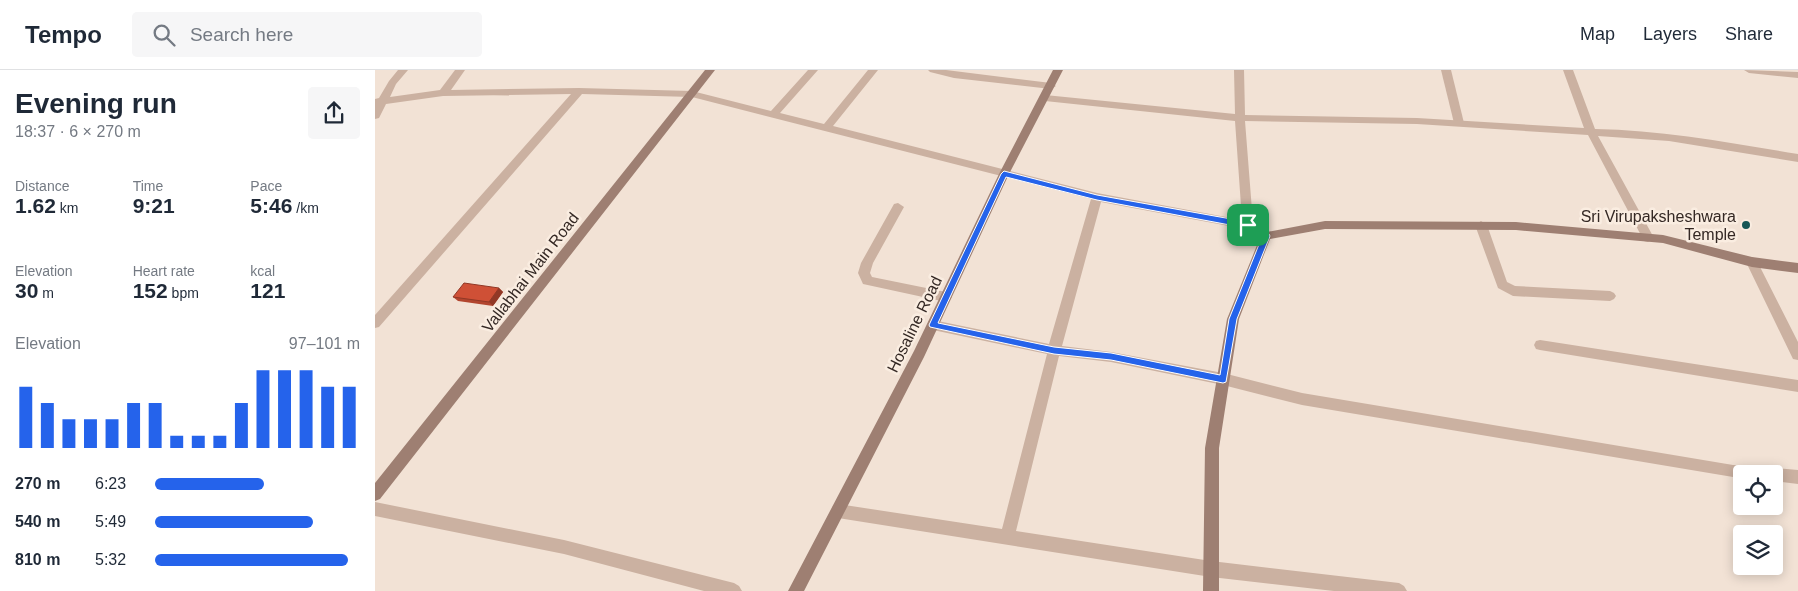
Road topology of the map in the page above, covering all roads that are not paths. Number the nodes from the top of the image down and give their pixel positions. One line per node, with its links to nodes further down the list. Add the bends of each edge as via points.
1 (403, 70): 17 (street)
2 (460, 70): 15 (street)
3 (710, 70): 16 (street, Vallabhai Main Road)
4 (813, 70): 18 (street)
5 (873, 70): 22 (street)
6 (933, 70): 14 (street)
7 (1058, 70): 14 (street, Hosaline Road)
8 (1239, 70): 20 (street)
9 (1445, 70): 21 (street)
10 (1568, 70): 23 (street)
11 (1749, 70): 12 (street)
12 (1798, 76)
13 (579, 91): 15 (street); 16 (street); 36 (street)
14 (1048, 92): 20 (street); 25 (street, Hosaline Road)
15 (443, 93): 17 (street)
16 (693, 94): 18 (street); 46 (street, Vallabhai Main Road)
17 (379, 101): 19 (street)
18 (773, 114): 22 (street)
19 (375, 116)
20 (1240, 118): 21 (street); 28 (street)
21 (1459, 123): 23 (street)
22 (825, 128): 25 (street)
23 (1591, 132): 24 (street, via 1659,137); 31 (street)
24 (1798, 158)
25 (1004, 174): 26 (street); 35 (street, Hosaline Road)
26 (1097, 198): 28 (street); 39 (street)
27 (898, 207): 35 (street, via 867,263 867,281)
28 (1248, 225): 30 (street)
29 (1481, 225): 30 (street, via 1325,225); 31 (street); 34 (street, via 1502,285 1508,290)
30 (1266, 236): 41 (street, via 1233,319)
31 (1648, 238): 32 (street)
32 (1752, 262): 33 (street); 40 (street)
33 (1798, 268)
34 (1609, 296)
35 (946, 297): 37 (street, Hosaline Road)
36 (375, 323)
37 (933, 325): 39 (street); 48 (street, Hosaline Road)
38 (1540, 345): 42 (street)
39 (1054, 350): 41 (street, via 1111,357); 49 (street)
40 (1798, 355)
41 (1223, 379): 43 (street, via 1302,399 1397,416); 50 (street, via 1212,448)
42 (1798, 386)
43 (1733, 470)
44 (1783, 475): 45 (street)
45 (1798, 477)
46 (375, 494)
47 (375, 509): 51 (street, via 564,547)
48 (838, 510): 49 (street); 52 (street, Hosaline Road)
49 (1007, 537): 50 (street)
50 (1211, 569): 53 (street); 54 (street)
51 (734, 591)
52 (796, 591)
53 (1211, 591)
54 (1399, 591)

